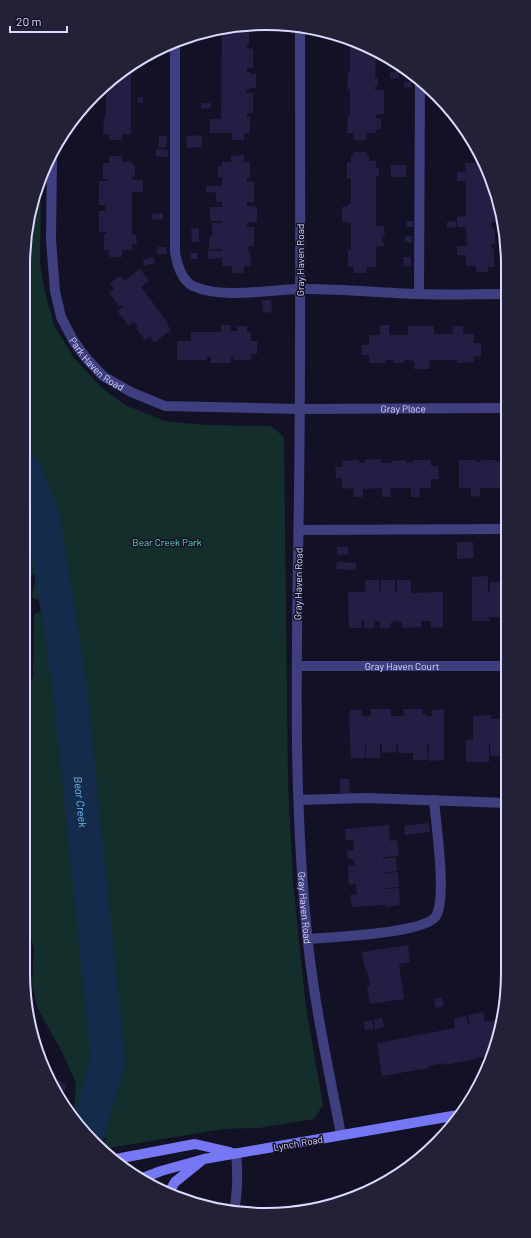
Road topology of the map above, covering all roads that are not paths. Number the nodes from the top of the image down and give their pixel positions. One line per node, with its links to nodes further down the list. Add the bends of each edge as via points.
1 (300, 33): 5 (street, Gray Haven Road)
2 (175, 48): 5 (street, via 177,264 191,285 219,293)
3 (420, 87): 6 (street)
4 (52, 166): 9 (street, Park Haven Road, via 51,240 55,291 61,317 86,358 103,376 131,392 165,406)
5 (300, 289): 6 (street); 9 (street, Gray Haven Road)
6 (419, 294): 7 (street)
7 (501, 294)
8 (501, 408): 9 (street, Gray Place)
9 (300, 409): 11 (street, Gray Haven Road)
10 (501, 529): 11 (street)
11 (299, 530): 12 (street, Gray Haven Road)
12 (298, 666): 13 (street, Gray Haven Court); 14 (street, Gray Haven Road)
13 (501, 666)
14 (299, 800): 15 (street); 17 (street, Gray Haven Road)
15 (434, 800): 16 (street); 17 (street, via 442,890 436,917 413,928)
16 (501, 803)
17 (308, 939): 19 (street, Gray Haven Road, via 312,978)
18 (452, 1116): 19 (street, Lynch Road)
19 (341, 1135): 20 (street, Lynch Road)
20 (236, 1153): 21 (street, via 195,1144); 22 (street, Lynch Road); 25 (street, via 238,1177)
21 (121, 1158)
22 (204, 1159): 23 (street, Lynch Road); 24 (street, via 175,1182)
23 (148, 1176)
24 (171, 1188)
25 (235, 1206)

